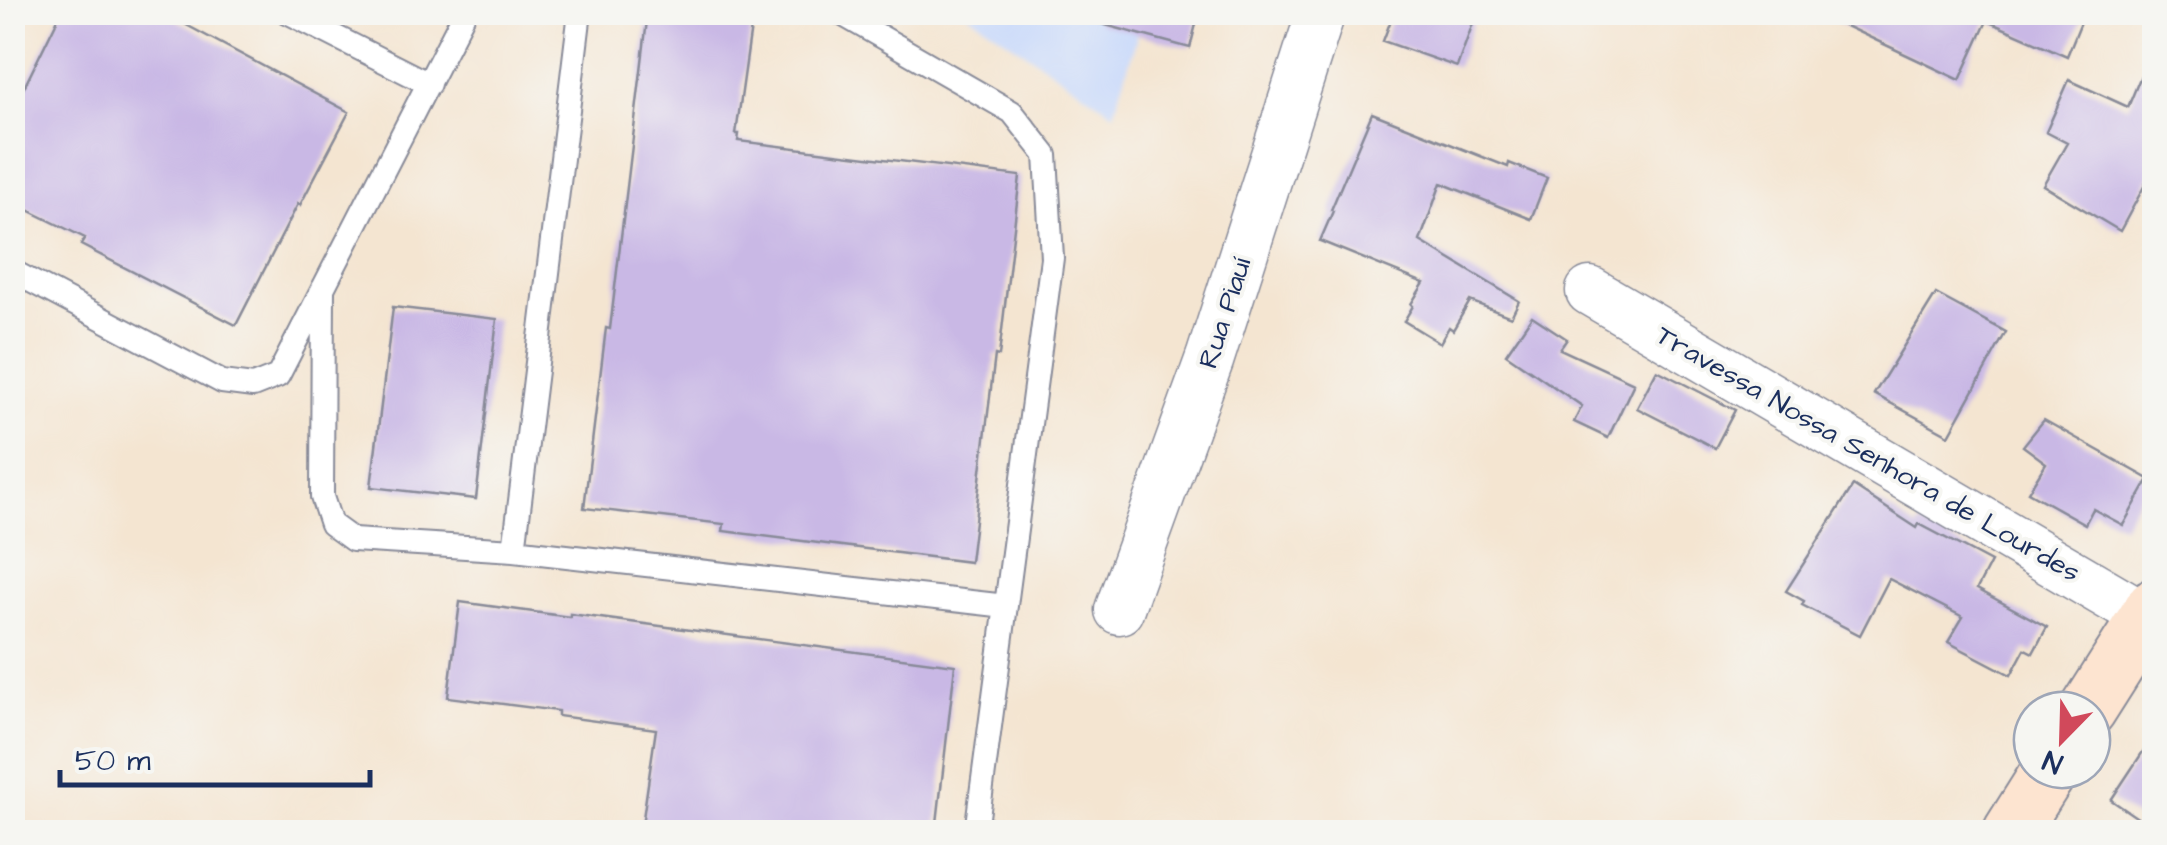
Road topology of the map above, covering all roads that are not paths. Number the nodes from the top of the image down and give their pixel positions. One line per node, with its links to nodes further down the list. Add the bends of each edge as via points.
1 (287, 12): 6 (lane)
2 (465, 12): 6 (lane)
3 (580, 12): 10 (lane)
4 (838, 12): 11 (lane, via 1012,112 1046,155 1052,258)
5 (1321, 12): 12 (street, Rua Piauí, via 1210,358)
6 (429, 84): 8 (lane)
7 (12, 272): 8 (lane, via 222,382 253,386 278,376)
8 (323, 288): 10 (lane, via 322,497 330,524 353,540)
9 (1590, 291): 13 (street, Travessa Nossa Senhora de Lourdes)
10 (514, 550): 11 (lane)
11 (1006, 606): 16 (lane)
12 (1119, 610)
13 (2150, 612): 14 (main road)
14 (2101, 690)
15 (2037, 790): 17 (main road)
16 (976, 832)
17 (2011, 832)

